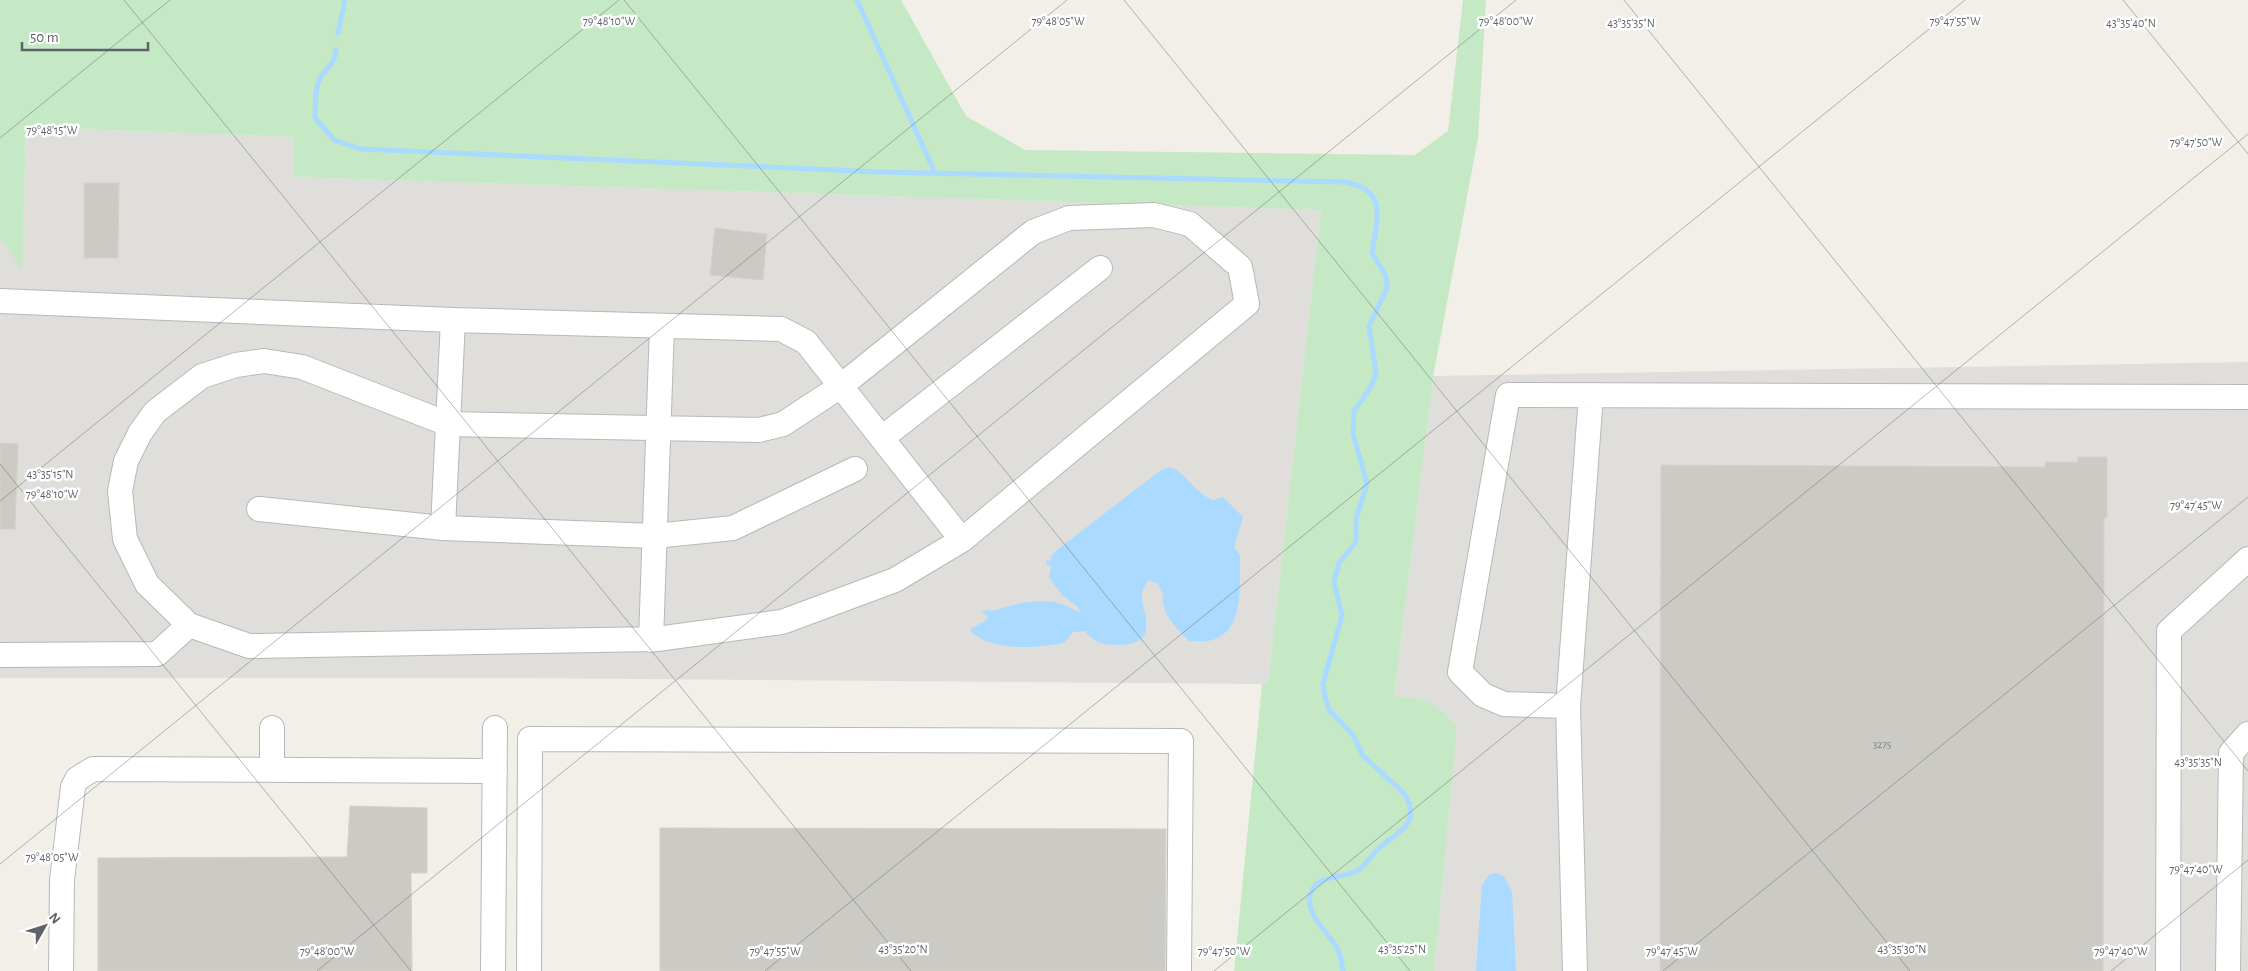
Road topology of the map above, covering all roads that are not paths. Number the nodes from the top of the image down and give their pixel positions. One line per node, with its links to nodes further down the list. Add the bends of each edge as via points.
1 (1100, 268): 10 (lane)
2 (0, 300): 3 (lane)
3 (453, 320): 4 (lane); 8 (lane)
4 (662, 326): 5 (lane, via 781,329 806,342); 9 (lane)
5 (841, 386): 9 (lane, via 783,424 759,430); 10 (lane); 15 (lane, via 1033,232 1069,218 1154,215 1190,224 1240,267 1247,304)
6 (1591, 395): 7 (lane); 20 (lane); 20 (lane, via 1508,395 1460,672 1483,696 1504,704)
7 (2248, 397)
8 (448, 424): 9 (lane); 13 (lane); 17 (lane, via 302,367 264,361 236,365 202,376 179,393 155,412 140,433 126,461 120,492 125,539 147,584)
9 (659, 428): 14 (lane)
10 (882, 438): 15 (lane)
11 (854, 469): 14 (lane, via 733,528)
12 (259, 509): 13 (lane)
13 (444, 528): 14 (lane)
14 (654, 536): 18 (lane)
15 (962, 540): 18 (lane, via 895,580 782,622)
16 (2248, 559): 33 (lane, via 2169,631)
17 (189, 625): 18 (lane, via 249,646); 19 (lane, via 156,654)
18 (650, 640)
19 (0, 655)
20 (1568, 706): 32 (lane)
21 (272, 728): 24 (lane)
22 (495, 728): 25 (lane)
23 (2248, 734): 27 (lane, via 2231,753)
24 (272, 770): 25 (lane); 28 (lane, via 98,768 77,778 73,787 62,880)
25 (495, 771): 29 (lane)
26 (2248, 874): 27 (lane)
27 (2230, 893): 34 (lane)
28 (61, 971)
29 (493, 971)
30 (529, 971): 31 (lane, via 530,739 1181,741)
31 (1179, 971)
32 (1575, 971)
33 (2168, 971)
34 (2228, 971)

